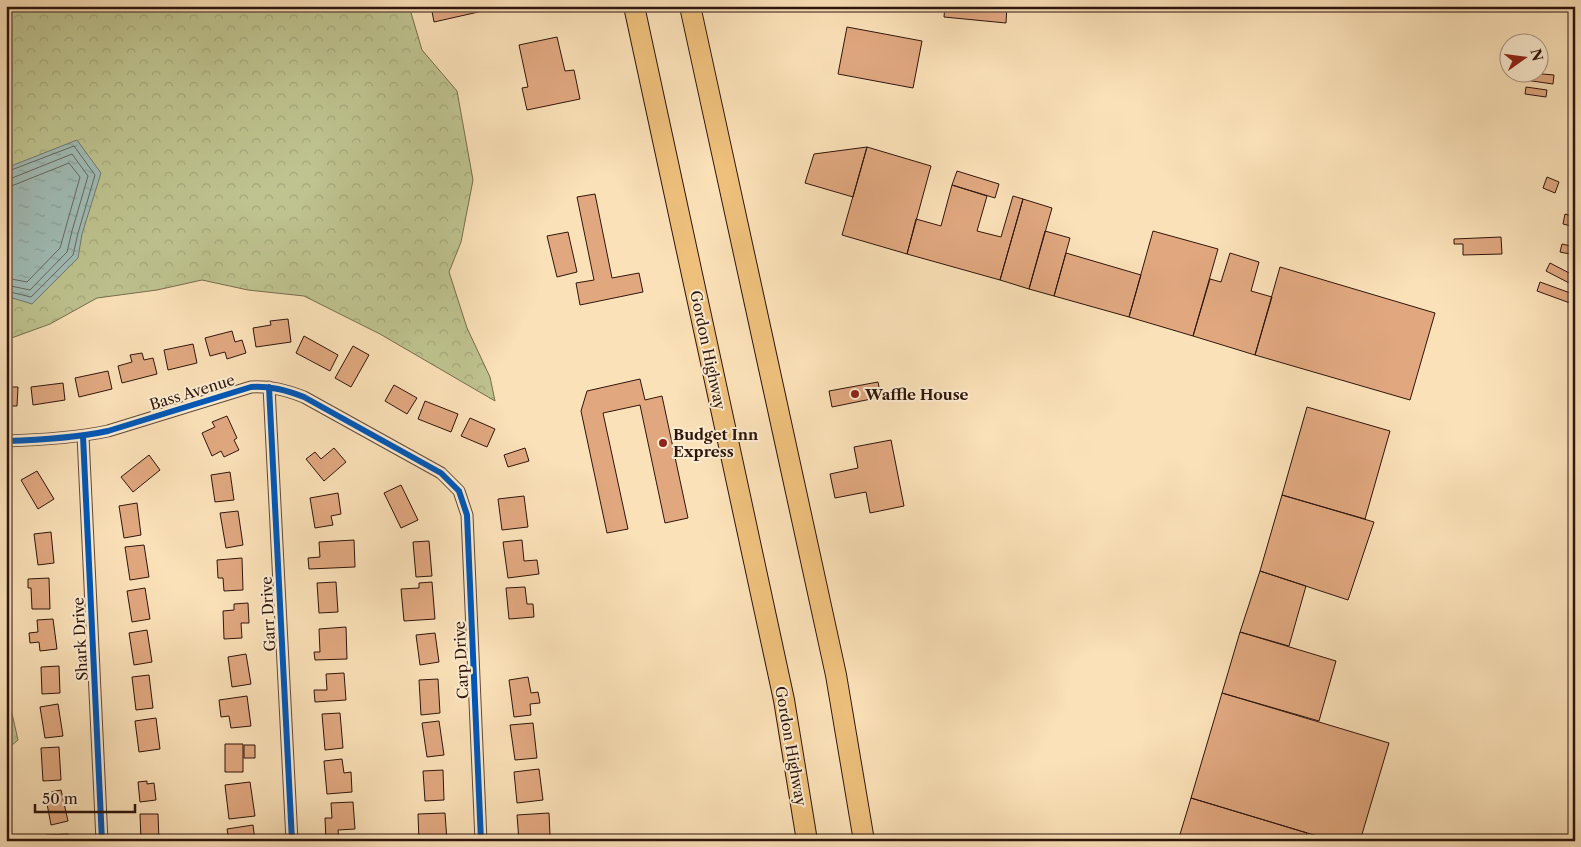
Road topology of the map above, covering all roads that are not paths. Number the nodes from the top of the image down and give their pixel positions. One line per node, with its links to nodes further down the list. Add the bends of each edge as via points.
1 (634, 6): 10 (highway, Gordon Highway, via 784,700)
2 (690, 6): 11 (highway, via 832,656)
3 (269, 387): 4 (street, Bass Avenue, via 251,387); 6 (street, Bass Avenue, via 304,397 429,465); 8 (street, Garr Drive)
4 (84, 436): 5 (street, Bass Avenue); 7 (street, Shark Drive)
5 (6, 441)
6 (452, 482): 9 (street, Carp Drive, via 467,515)
7 (102, 841)
8 (292, 841)
9 (481, 841)
10 (807, 841)
11 (864, 841)

